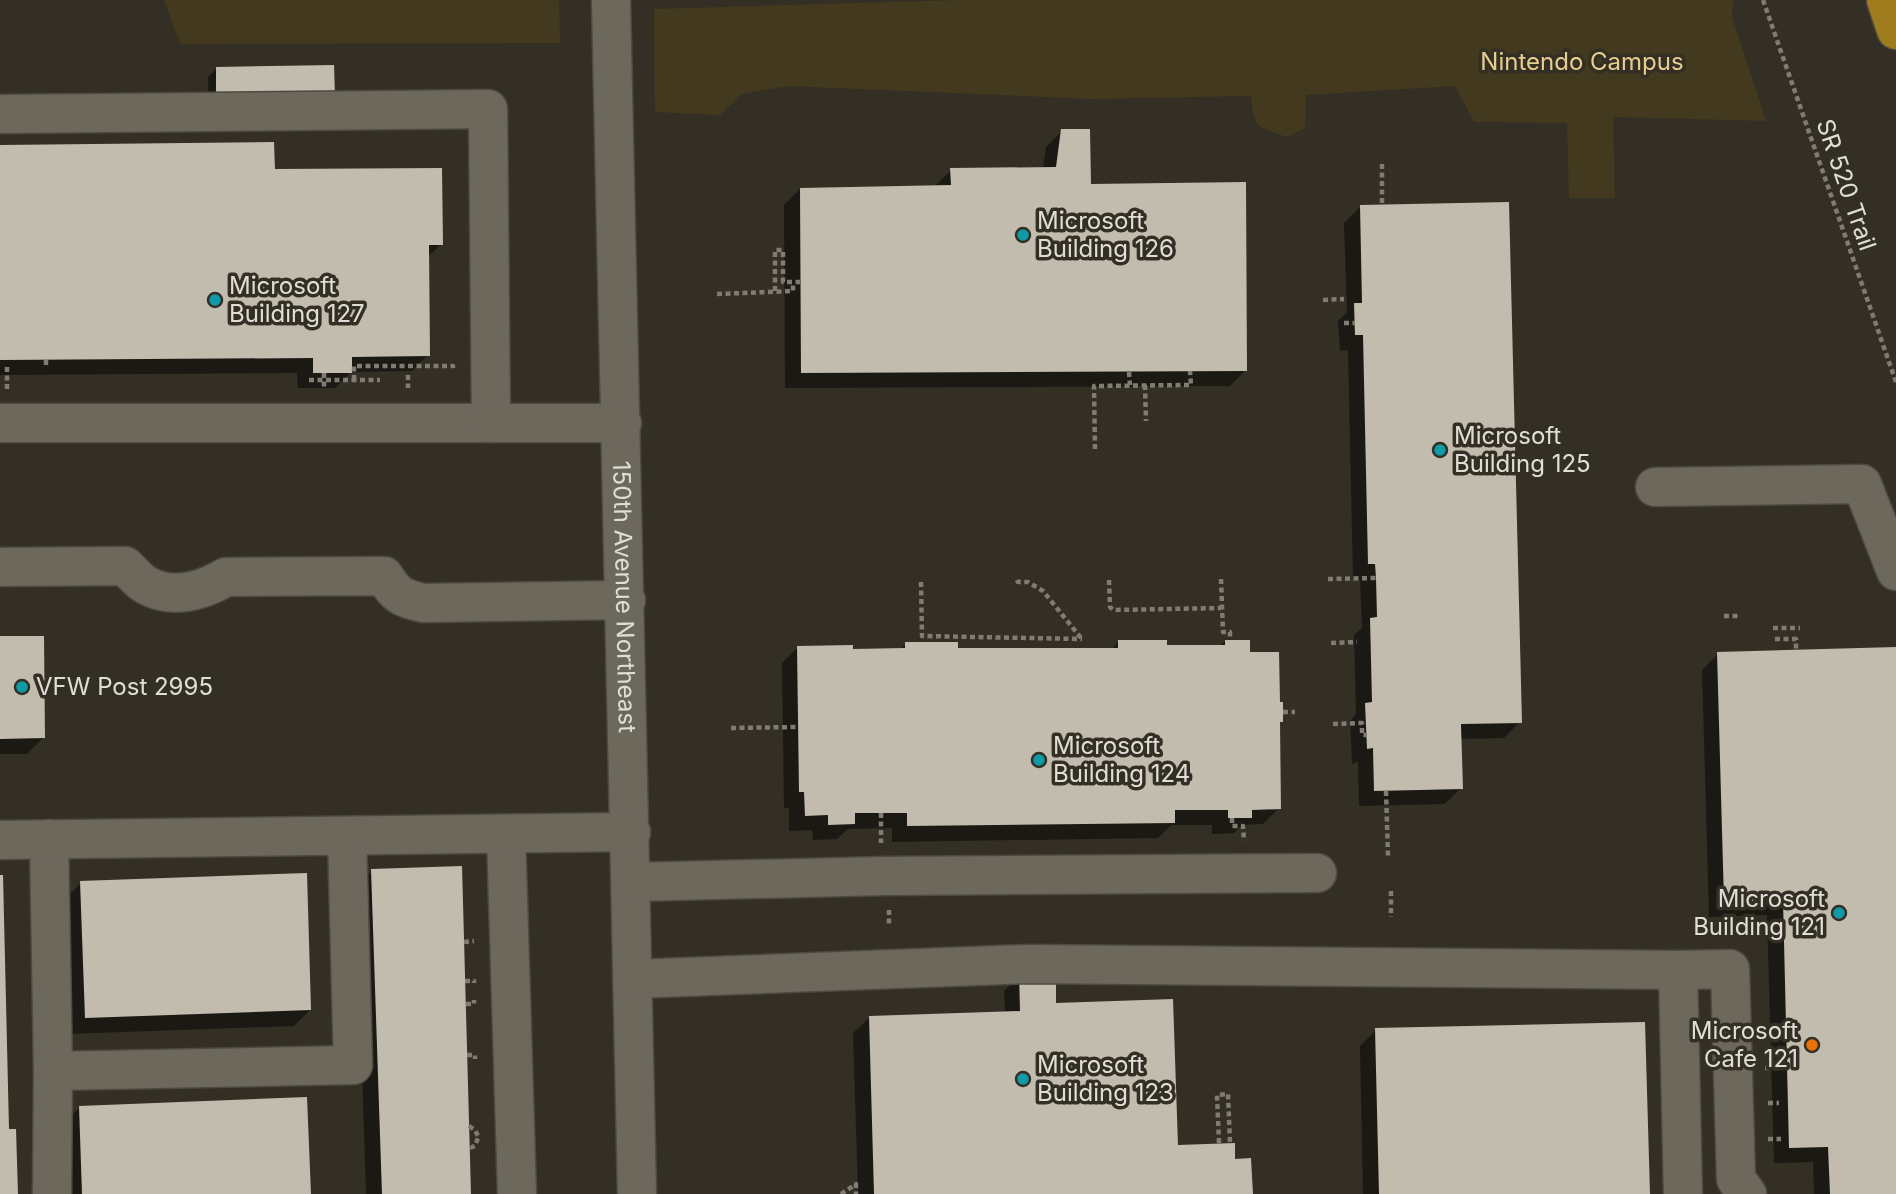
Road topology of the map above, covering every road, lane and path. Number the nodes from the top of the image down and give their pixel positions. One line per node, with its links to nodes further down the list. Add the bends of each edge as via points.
1 (611, 0): 31 (street, 150th Avenue Northeast)
2 (1763, 0): 25 (path, SR 520 Trail)
3 (1886, 0): 4 (highway)
4 (1896, 30)
5 (0, 114): 30 (street, via 488,109)
6 (1382, 164): 7 (path)
7 (1382, 205)
8 (793, 282): 9 (path); 10 (path, via 793,291); 10 (path, via 783,282 783,250 775,250)
9 (800, 282)
10 (775, 291): 11 (path)
11 (718, 294)
12 (1344, 299): 13 (path)
13 (1323, 300)
14 (1344, 323): 15 (path)
15 (1355, 323)
16 (7, 366): 28 (path)
17 (1190, 371): 27 (path, via 1191,385)
18 (1129, 372): 26 (path)
19 (324, 373): 24 (path)
20 (453, 375): 22 (path, via 453,366 354,366)
21 (309, 380): 24 (path)
22 (354, 380): 23 (path); 24 (path)
23 (380, 380)
24 (324, 382)
25 (1896, 382)
26 (1130, 385): 27 (path); 32 (path, via 1094,386)
27 (1145, 385): 29 (path)
28 (3, 410): 30 (street)
29 (1146, 421)
30 (491, 423): 31 (street)
31 (622, 423): 42 (street, 150th Avenue Northeast)
32 (1095, 449)
33 (1655, 487): 35 (street, via 1862,484)
34 (0, 567): 42 (street, via 125,566 145,585 167,593 190,592 226,577 384,576 394,592 423,603)
35 (1896, 571)
36 (1376, 578): 38 (path)
37 (1221, 579): 43 (path)
38 (1328, 579)
39 (1017, 580): 41 (path, via 1043,591 1082,639 922,636)
40 (1109, 580): 43 (path, via 1113,610)
41 (921, 583)
42 (626, 600): 62 (street, 150th Avenue Northeast)
43 (1221, 608): 49 (path, via 1223,632 1230,632)
44 (1724, 617): 45 (path)
45 (1739, 617)
46 (1773, 628): 47 (path)
47 (1800, 628)
48 (1775, 639): 52 (path, via 1796,639)
49 (1230, 640)
50 (1357, 642): 51 (path)
51 (1331, 643)
52 (1796, 650)
53 (1283, 712): 54 (path)
54 (1295, 712)
55 (1333, 724): 58 (path, via 1362,723 1362,735)
56 (798, 727): 57 (path)
57 (731, 728)
58 (1367, 735)
59 (1386, 791): 69 (path)
60 (881, 813): 68 (path)
61 (1232, 818): 67 (path, via 1232,826 1243,826)
62 (631, 832): 63 (street); 71 (street, 150th Avenue Northeast)
63 (506, 834): 64 (street); 86 (street)
64 (347, 836): 65 (street); 78 (street, via 353,1065)
65 (49, 839): 66 (street); 78 (street)
66 (0, 840)
67 (1244, 846)
68 (881, 849)
69 (1388, 856)
70 (1317, 873): 71 (street)
71 (632, 882): 75 (street, 150th Avenue Northeast)
72 (1391, 891): 73 (path)
73 (1391, 917)
74 (1678, 970): 75 (street, via 1028,964); 83 (street); 84 (street, via 1730,969)
75 (633, 979): 87 (street, 150th Avenue Northeast)
76 (467, 1055): 77 (path, via 475,1055)
77 (475, 1063)
78 (53, 1071): 85 (street)
79 (469, 1126): 82 (path, via 478,1137)
80 (1219, 1143): 81 (path, via 1217,1095 1228,1094)
81 (1230, 1143)
82 (470, 1148)
83 (1683, 1187): 84 (street)
84 (1741, 1187)
85 (52, 1194)
86 (517, 1194)
87 (637, 1194)
88 (841, 1194): 89 (path, via 856,1184)
89 (856, 1194)

